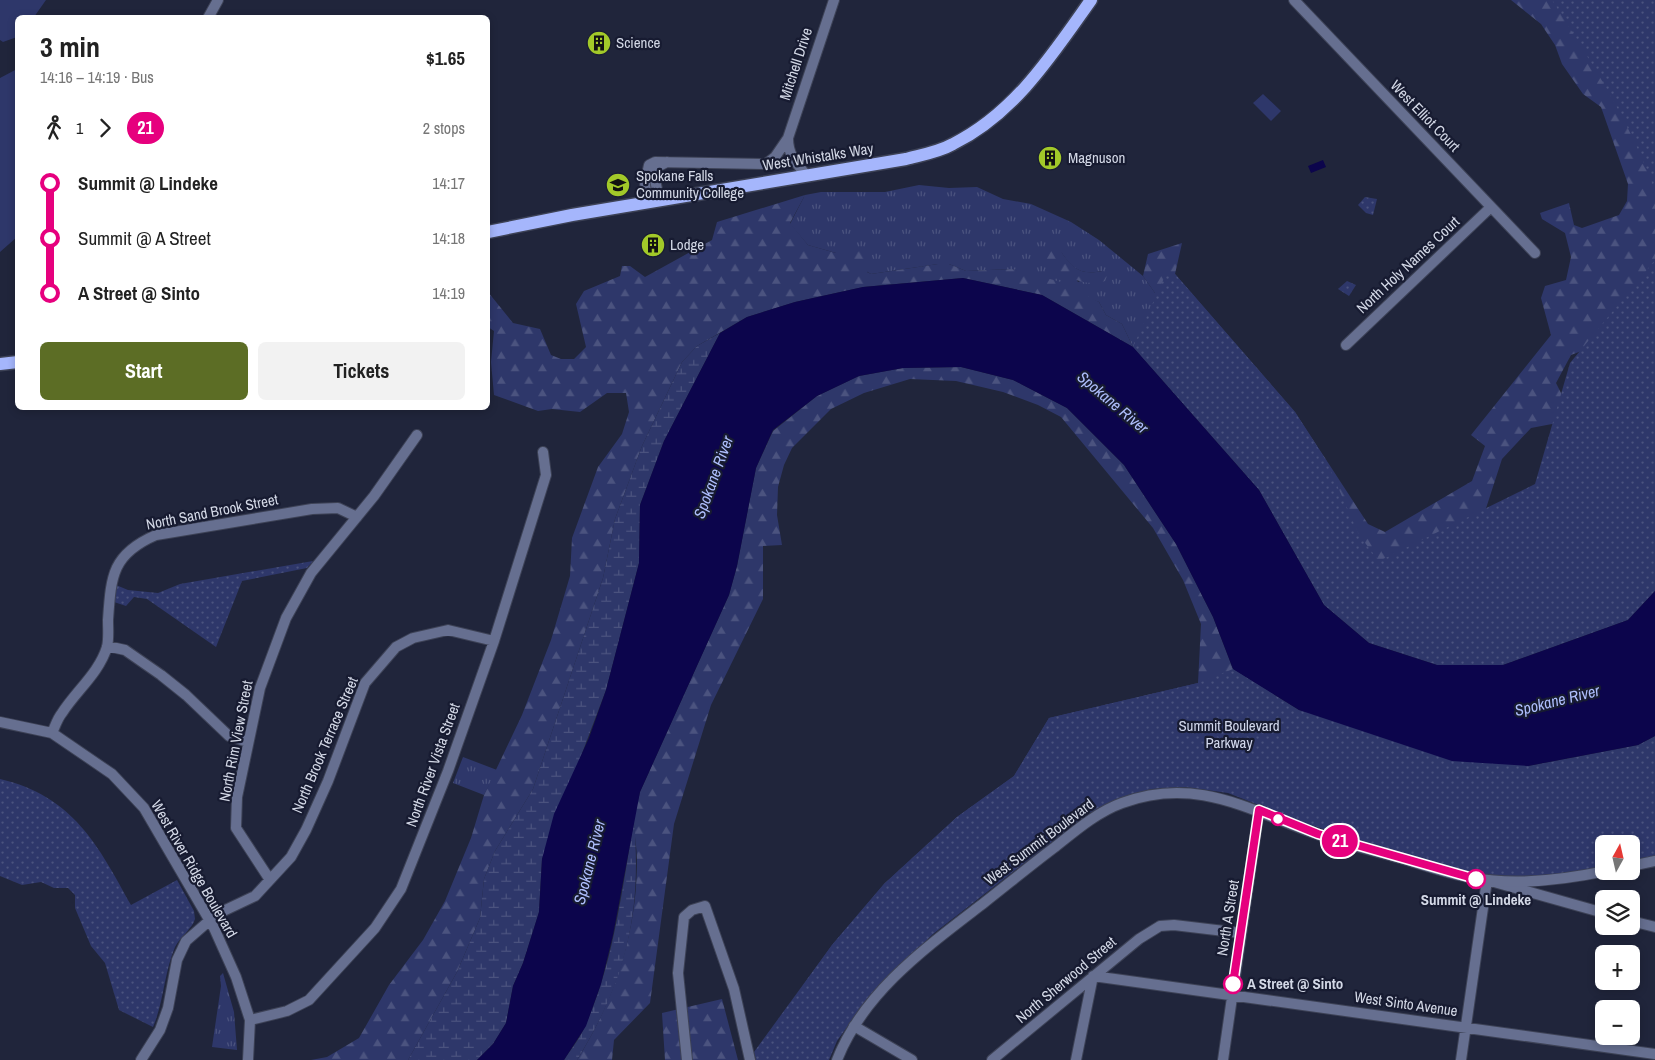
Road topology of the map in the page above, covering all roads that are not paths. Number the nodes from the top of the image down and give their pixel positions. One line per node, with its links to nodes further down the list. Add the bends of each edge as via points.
1 (218, 0): 5 (street)
2 (834, 0): 6 (street, Mitchell Drive)
3 (1091, 0): 7 (main road, West Whistalks Way, via 1043,67 1004,111 980,129 951,146 906,159)
4 (1294, 0): 9 (street, West Elliot Court)
5 (210, 15)
6 (788, 138): 7 (street, via 792,159); 8 (street, Mitchell Drive, via 766,164 655,162 649,165 645,183)
7 (807, 176): 8 (main road, West Whistalks Way)
8 (653, 201): 10 (main road, West Whistalks Way)
9 (1491, 207): 11 (street, West Elliot Court); 12 (street, North Holy Names Court)
10 (490, 232)
11 (1535, 253)
12 (1346, 344)
13 (15, 362): 14 (main road)
14 (0, 364)
15 (417, 436): 17 (street, North Rim View Street)
16 (543, 452): 18 (street, North River Vista Street, via 546,475)
17 (357, 517): 19 (street, North Sand Brook Street, via 338,508 312,509 156,535 136,544 124,555 114,574); 22 (street, North Rim View Street, via 312,573 286,618 260,688)
18 (494, 641): 27 (street, North Brook Terrace Street, via 448,630 413,638 396,647 365,683 306,830 291,857); 36 (street, North River Vista Street, via 401,890 375,928 309,1000 287,1011)
19 (107, 646): 21 (street, North Sand Brook Street, via 97,668 61,714); 22 (street, via 125,650 150,667 176,686 229,736)
20 (0, 722): 21 (street, West River Ridge Boulevard)
21 (52, 734): 30 (street, West River Ridge Boulevard, via 112,774 144,808)
22 (248, 742): 27 (street, North Rim View Street, via 237,797 236,828)
23 (1259, 810): 28 (street, West Summit Boulevard, via 1318,834); 33 (street, North A Street); 37 (street, West Summit Boulevard, via 1212,795 1185,792 1164,793 1121,803 1102,813 933,942 880,992)
24 (1655, 861): 25 (street)
25 (1640, 864)
26 (1595, 873): 28 (street, via 1555,880)
27 (270, 880): 30 (street, North Brook Terrace Street, via 255,896)
28 (1487, 880): 29 (street); 38 (street)
29 (1595, 910)
30 (209, 920): 36 (street, West River Ridge Boulevard, via 236,977); 40 (street, North Brook Terrace Street, via 180,951 163,1022)
31 (1640, 923): 32 (street)
32 (1655, 927)
33 (1241, 933): 34 (street, North Sherwood Street, via 1160,926); 35 (street, North A Street)
34 (1093, 976): 35 (street, West Sinto Avenue); 46 (street, North Sherwood Street); 47 (street)
35 (1232, 995): 38 (street, West Sinto Avenue); 48 (street, North A Street)
36 (250, 1020): 41 (street)
37 (854, 1026): 44 (street, West Summit Boulevard); 45 (street)
38 (1465, 1027): 39 (street, West Sinto Avenue); 49 (street)
39 (1655, 1054)
40 (141, 1060)
41 (248, 1060)
42 (688, 1060): 43 (street, via 678,973 684,916 705,906 734,988)
43 (750, 1060)
44 (837, 1060)
45 (912, 1060)
46 (992, 1060)
47 (1076, 1060)
48 (1222, 1060)
49 (1461, 1060)

